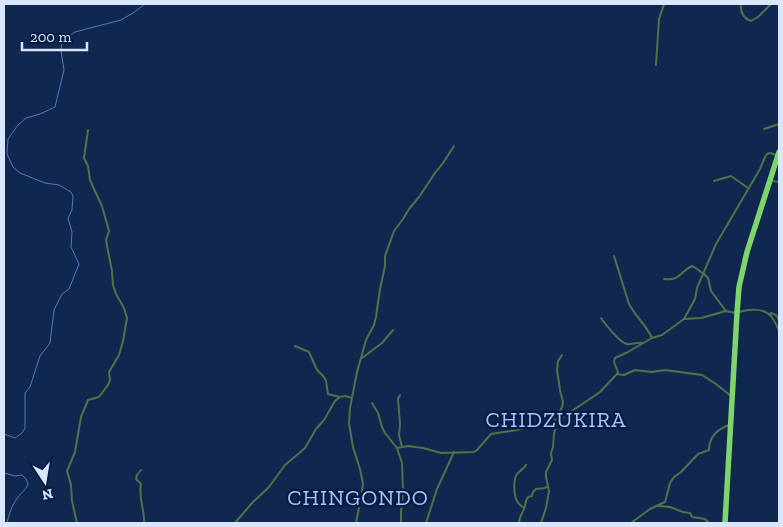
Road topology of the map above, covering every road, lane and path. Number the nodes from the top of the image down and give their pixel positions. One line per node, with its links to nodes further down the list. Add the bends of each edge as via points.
1 (664, 4): 4 (street, via 659,19)
2 (741, 4): 3 (street, via 742,15 751,21)
3 (771, 4)
4 (656, 65)
5 (779, 124): 6 (street)
6 (764, 129)
7 (88, 130): 46 (street, via 84,156 109,231 106,240 114,285 127,318 119,355 109,372 110,380 99,397 87,401 68,468)
8 (454, 146): 29 (street, via 392,234 385,256 376,317)
9 (779, 156): 10 (highway); 13 (street, via 770,153 766,156)
10 (770, 180): 12 (street); 18 (highway, via 747,252)
11 (714, 181): 13 (street, via 731,176)
12 (779, 182)
13 (748, 188): 15 (street, via 716,244)
14 (614, 256): 25 (street, via 633,311)
15 (704, 274): 16 (street, via 692,266 674,279); 17 (street, via 711,291); 21 (street)
16 (664, 279)
17 (726, 311): 18 (street); 21 (street)
18 (736, 313): 19 (street, via 758,310); 33 (highway)
19 (770, 314): 22 (street); 24 (street)
20 (601, 318): 26 (street, via 624,343)
21 (684, 319): 25 (street)
22 (779, 320)
23 (393, 330): 29 (street)
24 (779, 331)
25 (652, 338): 26 (street)
26 (643, 343): 30 (street, via 615,358)
27 (295, 346): 32 (street, via 309,352 326,381 328,394)
28 (562, 355): 36 (street, via 557,363 563,402)
29 (361, 360): 34 (street)
30 (617, 374): 33 (street, via 665,370 702,375); 36 (street, via 600,392)
31 (400, 395): 38 (street, via 399,435)
32 (340, 397): 34 (street); 48 (street, via 304,448)
33 (732, 397): 37 (highway)
34 (352, 398): 49 (street, via 349,423 363,484)
35 (372, 403): 39 (street, via 385,433)
36 (558, 420): 40 (street, via 494,433 476,451); 43 (street, via 552,460 546,472)
37 (730, 426): 44 (street, via 714,434 708,450 698,454 674,477 665,501); 56 (highway)
38 (402, 446): 39 (street); 40 (street)
39 (396, 448): 50 (street, via 402,463)
40 (454, 452): 51 (street)
41 (526, 465): 45 (street, via 514,483 516,498)
42 (141, 470): 47 (street, via 136,479 141,484 139,494)
43 (548, 486): 45 (street, via 534,491 525,501); 53 (street, via 548,501)
44 (655, 506): 54 (street); 55 (street, via 690,513 692,517)
45 (524, 508): 52 (street)
46 (77, 523)
47 (144, 523)
48 (235, 523)
49 (356, 523)
50 (401, 523)
51 (426, 523)
52 (519, 523)
53 (541, 523)
54 (631, 523)
55 (709, 523)
56 (725, 523)

